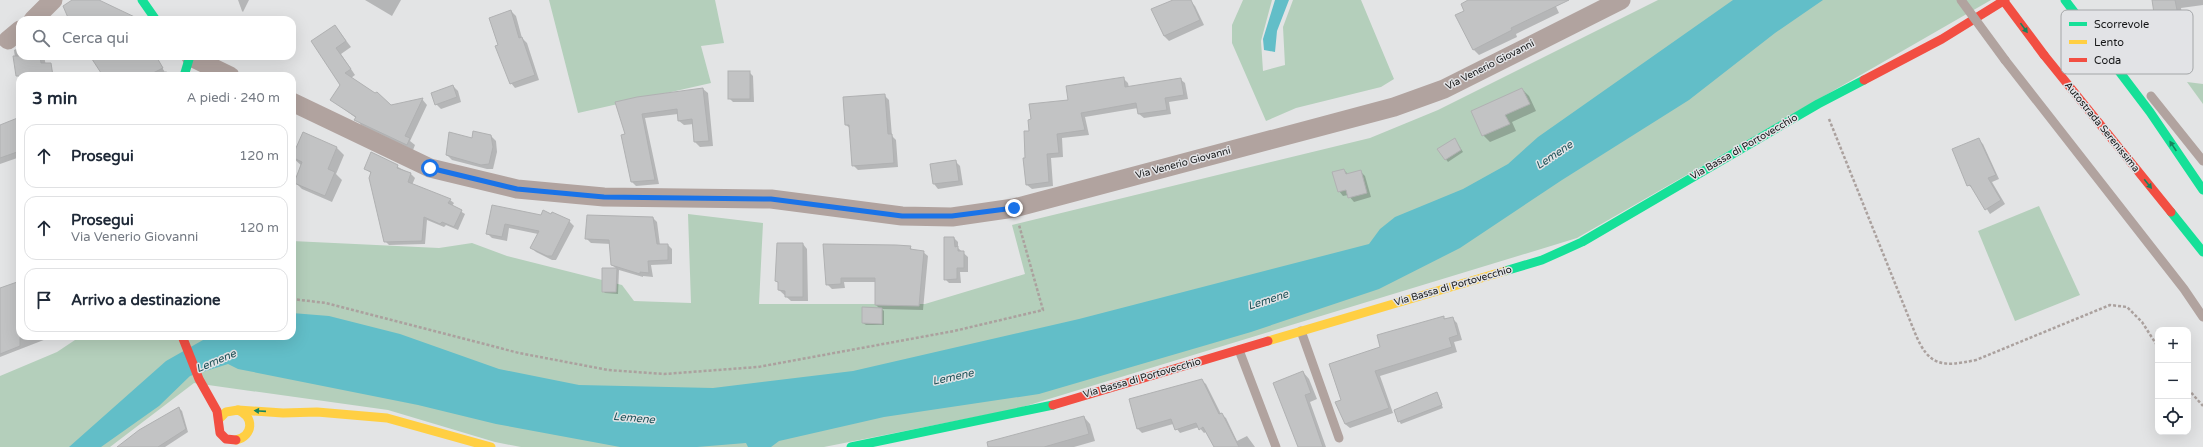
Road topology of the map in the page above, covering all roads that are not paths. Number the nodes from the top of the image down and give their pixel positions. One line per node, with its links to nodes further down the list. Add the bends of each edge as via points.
1 (53, 0): 10 (street)
2 (142, 0): 11 (main road)
3 (1621, 0): 18 (street, Via Venerio Giovanni, via 1444,89 1394,107 1014,208 952,216 902,216 771,199 604,197 517,189 430,168)
4 (1960, 0): 22 (lane, bridge)
5 (2004, 0): 21 (main road, Autostrada Serenissima, one-way to 21, bridge, via 2044,55); 23 (main road, Via Bassa di Portovecchio, via 1942,39 1818,104 1582,242 1542,260)
6 (2065, 0): 8 (main road)
7 (2075, 0): 9 (lane)
8 (2076, 10)
9 (2080, 10)
10 (37, 16)
11 (153, 16)
12 (189, 60): 14 (main road)
13 (199, 60): 15 (street)
14 (182, 72)
15 (222, 72)
16 (2123, 74): 20 (main road, one-way to 16)
17 (2146, 90): 19 (lane)
18 (296, 104)
19 (2203, 161)
20 (2203, 190)
21 (2203, 252)
22 (2203, 317)
23 (1301, 331): 25 (main road, Via Bassa di Portovecchio); 34 (lane)
24 (183, 340): 26 (main road)
25 (1239, 350): 39 (main road, Via Bassa di Portovecchio, via 1045,407); 40 (lane)
26 (205, 389): 27 (main road); 29 (main road)
27 (236, 409): 28 (main road, one-way to 27); 29 (main road, via 226,412); 33 (main road, via 243,411 249,419)
28 (283, 413): 30 (main road); 38 (main road, via 317,412 387,418)
29 (219, 419): 32 (main road)
30 (271, 420)
31 (259, 427): 33 (main road)
32 (219, 429): 35 (main road, via 224,438); 36 (main road)
33 (248, 434): 35 (main road)
34 (1339, 438)
35 (240, 440): 37 (main road)
36 (216, 441)
37 (231, 447)
38 (491, 447)
39 (851, 447)
40 (1276, 447)

